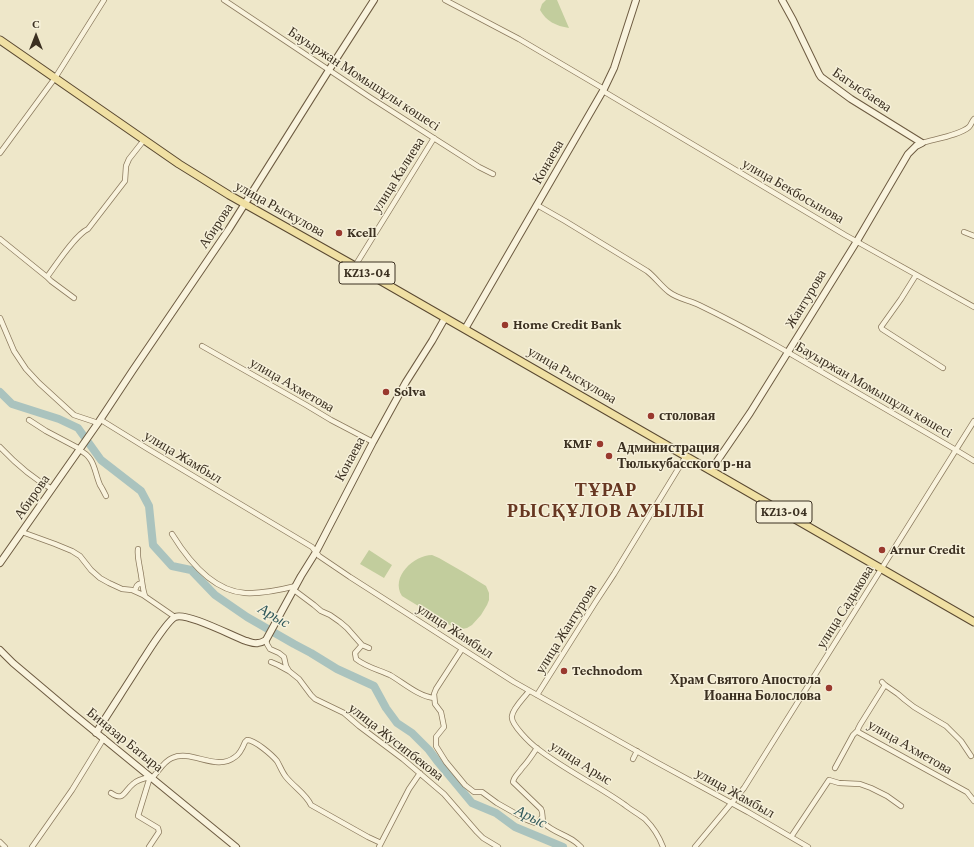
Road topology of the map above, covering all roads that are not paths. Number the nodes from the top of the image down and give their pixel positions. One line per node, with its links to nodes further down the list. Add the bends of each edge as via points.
1 (104, 0): 9 (street)
2 (224, 0): 8 (street, Бауыржан Момышұлы көшесі)
3 (374, 0): 8 (street, Абирова)
4 (445, 0): 10 (street, улица Бекбосынова, via 519,39)
5 (636, 0): 10 (street, Конаева, via 614,68)
6 (782, 0): 15 (street, Багысбаева, via 818,74 851,99)
7 (0, 40): 9 (main road, улица Рыскулова / KZ13-04)
8 (329, 70): 13 (street, Бауыржан Момышұлы көшесі); 18 (street, Абирова)
9 (55, 78): 14 (main road, улица Рыскулова / KZ13-04); 16 (street)
10 (603, 90): 19 (street, Конаева); 23 (street, улица Бекбосынова)
11 (974, 119): 12 (street)
12 (972, 127): 15 (street)
13 (434, 138): 17 (street, Бауыржан Момышұлы көшесі); 24 (street, улица Калиева)
14 (144, 140): 18 (main road, улица Рыскулова / KZ13-04); 26 (street, via 126,166 125,181)
15 (922, 143): 23 (street, Жантурова, via 908,154)
16 (0, 153)
17 (493, 174)
18 (244, 204): 24 (main road, улица Рыскулова / KZ13-04); 37 (street, Абирова)
19 (537, 205): 31 (street, Конаева); 33 (street, Бауыржан Момышұлы көшесі, via 647,271 674,295 723,317)
20 (964, 232): 21 (street)
21 (974, 236)
22 (0, 240): 26 (street)
23 (857, 241): 25 (street, улица Бекбосынова); 33 (street, Жантурова)
24 (355, 266): 30 (main road, улица Рыскулова / KZ13-04)
25 (916, 275): 28 (street, улица Бекбосынова); 34 (street, via 881,327)
26 (47, 277): 27 (street)
27 (74, 298)
28 (974, 307)
29 (0, 318): 37 (street, улица Жамбыл, via 19,360 39,383 74,415)
30 (445, 318): 31 (main road, улица Рыскулова / KZ13-04); 38 (street, Конаева)
31 (465, 329): 42 (main road, улица Рыскулова / KZ13-04)
32 (202, 346): 38 (street, улица Ахметова)
33 (788, 353): 41 (street, Бауыржан Момышұлы көшесі); 44 (street, Жантурова)
34 (943, 368)
35 (29, 420): 40 (street)
36 (974, 421): 41 (street, улица Садыкова)
37 (99, 422): 40 (street, Абирова); 50 (street, улица Жамбыл, via 148,449)
38 (373, 442): 50 (street, Конаева)
39 (0, 447): 45 (street, via 24,471)
40 (81, 448): 45 (street, Абирова); 46 (street, via 94,465)
41 (956, 450): 43 (street, Бауыржан Момышұлы көшесі); 52 (street, улица Садыкова)
42 (686, 456): 44 (main road, улица Рыскулова / KZ13-04); 67 (street, улица Жантурова)
43 (974, 461)
44 (711, 470): 52 (main road, улица Рыскулова / KZ13-04)
45 (52, 490): 47 (street, Абирова)
46 (106, 496)
47 (22, 532): 51 (street, Абирова); 55 (street, via 72,551 100,578 122,590)
48 (172, 534): 54 (street, via 190,561 207,578 221,586 244,593)
49 (138, 549): 53 (street)
50 (316, 552): 54 (street, Конаева); 62 (street, улица Жамбыл, via 350,577)
51 (0, 563)
52 (882, 568): 58 (main road, улица Рыскулова / KZ13-04); 81 (street, улица Садыкова, via 744,788)
53 (142, 583): 55 (street, via 138,584); 56 (street)
54 (295, 588): 59 (street, Конаева); 60 (street, via 321,611 344,625)
55 (135, 591): 56 (street)
56 (145, 596): 57 (street)
57 (175, 617): 59 (street, via 194,619 258,644); 70 (street, via 159,635)
58 (974, 622)
59 (266, 640): 65 (street, улица Жусипбекова, via 270,649 284,657)
60 (362, 645): 61 (street); 68 (street, via 355,653 356,659)
61 (368, 648)
62 (462, 649): 66 (street, улица Жамбыл); 68 (street, via 436,689)
63 (0, 650): 70 (street, Биназар Батыра)
64 (271, 662): 65 (street)
65 (289, 671): 77 (street, улица Жусипбекова, via 315,699 344,713)
66 (529, 691): 67 (street, улица Жамбыл); 72 (street, улица Арыс, via 515,709 512,721)
67 (537, 695): 73 (street, улица Жамбыл)
68 (434, 698): 83 (street, via 441,712 444,727 436,737 436,746 465,785 474,792 482,792 527,820)
69 (858, 730): 74 (street, улица Ахметова, via 884,683 914,707 946,726); 76 (street); 80 (street, улица Ахметова, via 967,792)
70 (96, 733): 71 (street, Биназар Батыра)
71 (104, 738): 78 (street, Биназар Батыра); 88 (street)
72 (537, 748): 83 (street, via 514,777 513,782 541,808); 93 (street, улица Арыс, via 644,819 659,836)
73 (637, 751): 75 (street); 81 (street, улица Жамбыл)
74 (971, 756)
75 (633, 759)
76 (835, 768)
77 (420, 773): 86 (street); 91 (street, улица Жусипбекова, via 444,794 476,832)
78 (151, 777): 79 (street, via 134,782 121,796); 86 (street, via 173,757 226,762 236,757 247,740 250,740 277,761 286,777 311,805); 89 (street, via 138,816 158,828 159,832); 90 (street, Биназар Батыра)
79 (111, 794)
80 (974, 801)
81 (732, 803): 84 (street, улица Жамбыл); 94 (street)
82 (901, 806): 84 (street, via 887,796 860,784 829,780)
83 (541, 822): 92 (street)
84 (791, 837): 95 (street, улица Жамбыл)
85 (0, 842): 87 (street)
86 (380, 845)
87 (6, 847)
88 (32, 847)
89 (149, 847)
90 (236, 847)
91 (498, 847)
92 (582, 847)
93 (663, 847)
94 (695, 847)
95 (808, 847)

